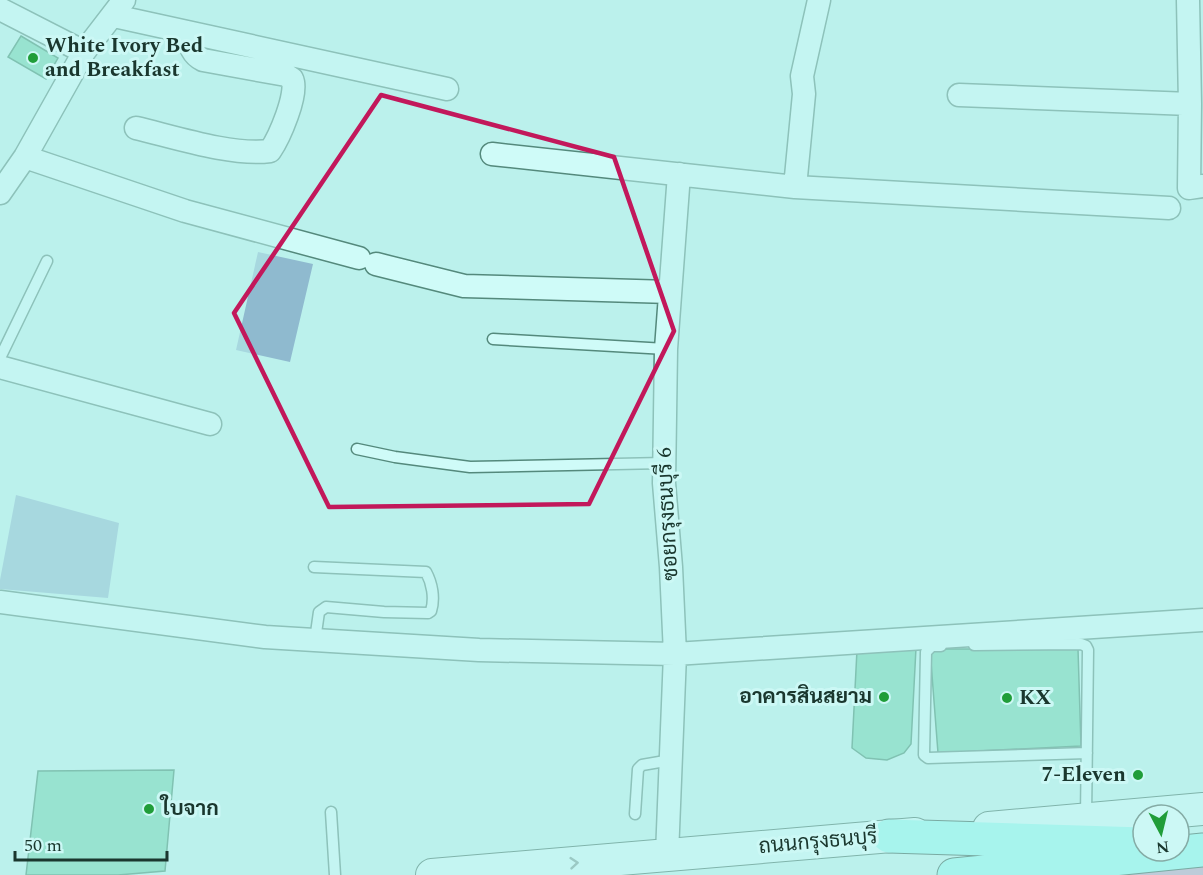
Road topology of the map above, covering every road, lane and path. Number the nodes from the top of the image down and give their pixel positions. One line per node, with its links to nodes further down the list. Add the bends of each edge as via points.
1 (819, 0): 16 (street, via 802,76 804,94)
2 (1188, 0): 7 (street)
3 (119, 8): 5 (street); 6 (street)
4 (0, 9): 6 (street)
5 (187, 32): 8 (street); 11 (street, via 190,48 203,60 292,79 295,90 275,143 270,151 259,153 203,145)
6 (84, 52): 13 (street)
7 (1196, 56): 10 (street)
8 (447, 89)
9 (959, 95): 10 (street)
10 (1190, 104): 15 (street, via 1189,188)
11 (136, 128)
12 (492, 154): 14 (street)
13 (14, 163): 17 (street); 20 (street, via 464,286)
14 (679, 174): 16 (street); 20 (street, ซอยกรุงธนบุรี 6)
15 (1203, 186)
16 (795, 187): 18 (street)
17 (0, 193)
18 (1169, 208)
19 (47, 261): 23 (lane)
20 (670, 292): 22 (street, ซอยกรุงธนบุรี 6)
21 (493, 339): 22 (lane)
22 (666, 349): 27 (street, ซอยกรุงธนบุรี 6)
23 (0, 358)
24 (0, 367): 25 (street)
25 (210, 424)
26 (357, 449): 27 (lane, via 470,467)
27 (664, 463): 32 (street, ซอยกรุงธนบุรี 6)
28 (314, 567): 31 (lane, via 426,572 433,604 428,613 326,607 319,612)
29 (0, 602): 31 (street, via 265,637)
30 (1203, 620): 32 (street)
31 (315, 640): 32 (street, via 478,650)
32 (675, 654): 34 (street, ซอยกรุงธนบุรี 6)
33 (1087, 753): 33 (lane, via 1086,646 932,646 926,652 924,755 928,758); 38 (lane)
34 (672, 760): 37 (lane, via 638,769); 42 (street, ซอยกรุงธนบุรี 6)
35 (1203, 809): 38 (main road, ถนนกรุงธนบุรี)
36 (331, 812): 43 (lane)
37 (635, 814)
38 (1086, 819): 39 (main road, ถนนกรุงธนบุรี)
39 (890, 836): 40 (main road); 42 (main road, ถนนกรุงธนบุรี)
40 (1131, 844)
41 (1203, 848): 45 (main road)
42 (667, 855): 44 (main road, ถนนกรุงธนบุรี, one-way to 42)
43 (335, 875)
44 (432, 875)
45 (954, 875)

